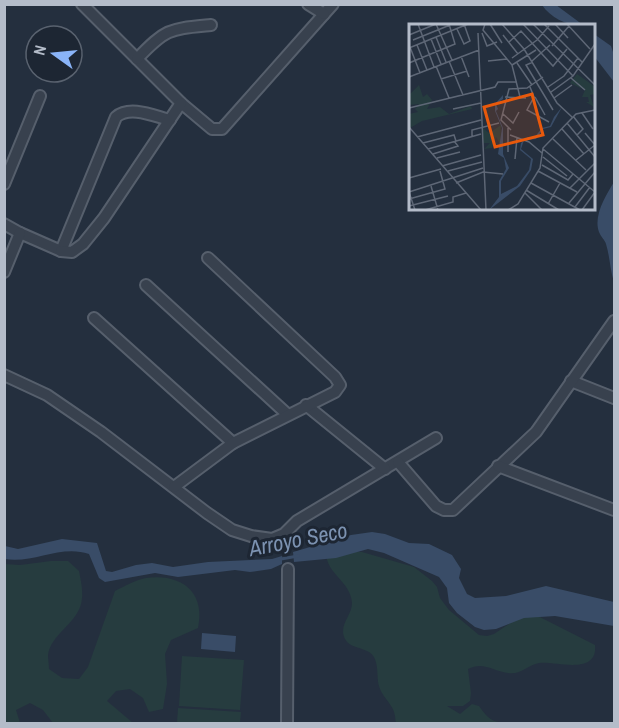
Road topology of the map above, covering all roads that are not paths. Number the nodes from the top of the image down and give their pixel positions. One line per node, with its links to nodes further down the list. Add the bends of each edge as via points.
1 (82, 4): 6 (street)
2 (308, 4): 4 (street)
3 (333, 4): 4 (street)
4 (324, 14): 8 (street, via 222,129 212,129)
5 (211, 25): 6 (street, via 174,29 157,38)
6 (137, 59): 8 (street)
7 (40, 96): 10 (street)
8 (181, 103): 9 (street)
9 (170, 120): 13 (street, via 83,244 72,252); 13 (street, via 129,111 116,117)
10 (4, 184)
11 (4, 224): 12 (street)
12 (20, 233): 13 (street); 15 (street)
13 (61, 251)
14 (208, 258): 22 (street, via 335,377 340,385 335,392)
15 (4, 272)
16 (146, 285): 23 (street)
17 (94, 318): 25 (street)
18 (615, 321): 20 (street)
19 (4, 375): 29 (street, via 47,395)
20 (571, 381): 21 (street); 27 (street, via 536,432)
21 (615, 398)
22 (306, 405): 23 (street); 28 (street)
23 (287, 414): 25 (street)
24 (436, 438): 26 (street)
25 (233, 443): 29 (street)
26 (398, 462): 27 (street, via 436,506 444,510 453,510); 28 (street)
27 (498, 466): 30 (street)
28 (385, 469): 29 (street, via 272,538 232,530)
29 (174, 487)
30 (615, 510)
31 (288, 569): 32 (street)
32 (287, 723)

